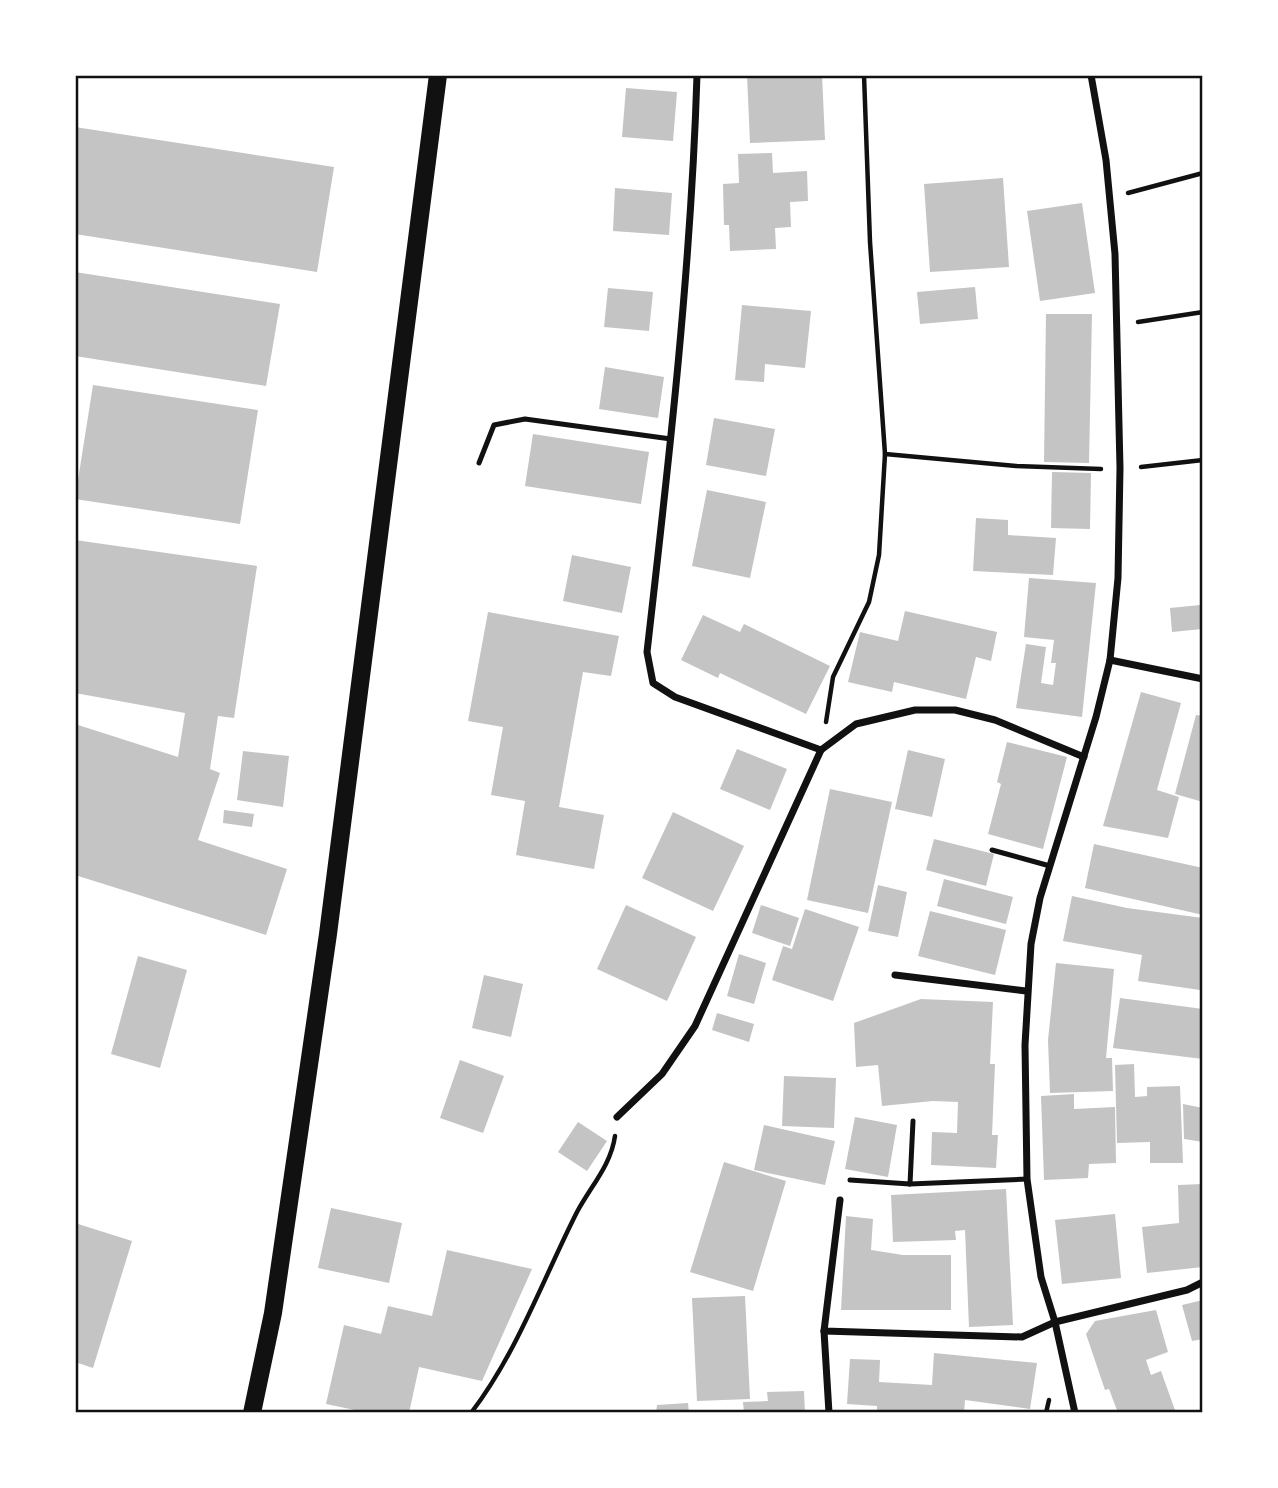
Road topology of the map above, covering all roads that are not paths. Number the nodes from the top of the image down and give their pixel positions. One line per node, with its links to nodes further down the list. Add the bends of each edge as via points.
1 (438, 75): 23 (main road, via 330,921 273,1313)
2 (697, 75): 4 (street, via 694,169)
3 (1091, 75): 6 (street, via 1110,197 1116,325 1120,468 1118,578)
4 (671, 439): 5 (lane, via 525,418 494,425); 8 (street, via 646,652 653,683 675,697)
5 (479, 463)
6 (1110, 660): 7 (street); 9 (street)
7 (1203, 679)
8 (821, 750): 9 (street, via 856,724 915,710 955,710 995,720); 14 (street, via 695,1026 662,1074)
9 (1084, 757): 11 (street)
10 (992, 850): 11 (lane)
11 (1050, 866): 13 (street, via 1031,944)
12 (895, 975): 13 (street)
13 (1026, 991): 16 (street)
14 (617, 1117)
15 (913, 1121): 18 (lane)
16 (1027, 1179): 18 (lane); 21 (street, via 1041,1277)
17 (849, 1180): 18 (lane)
18 (911, 1184)
19 (840, 1200): 22 (street)
20 (1203, 1282): 21 (street, via 1187,1290)
21 (1055, 1322): 22 (street, via 1022,1337); 25 (street)
22 (824, 1331): 24 (street)
23 (253, 1413)
24 (829, 1413)
25 (1075, 1413)

